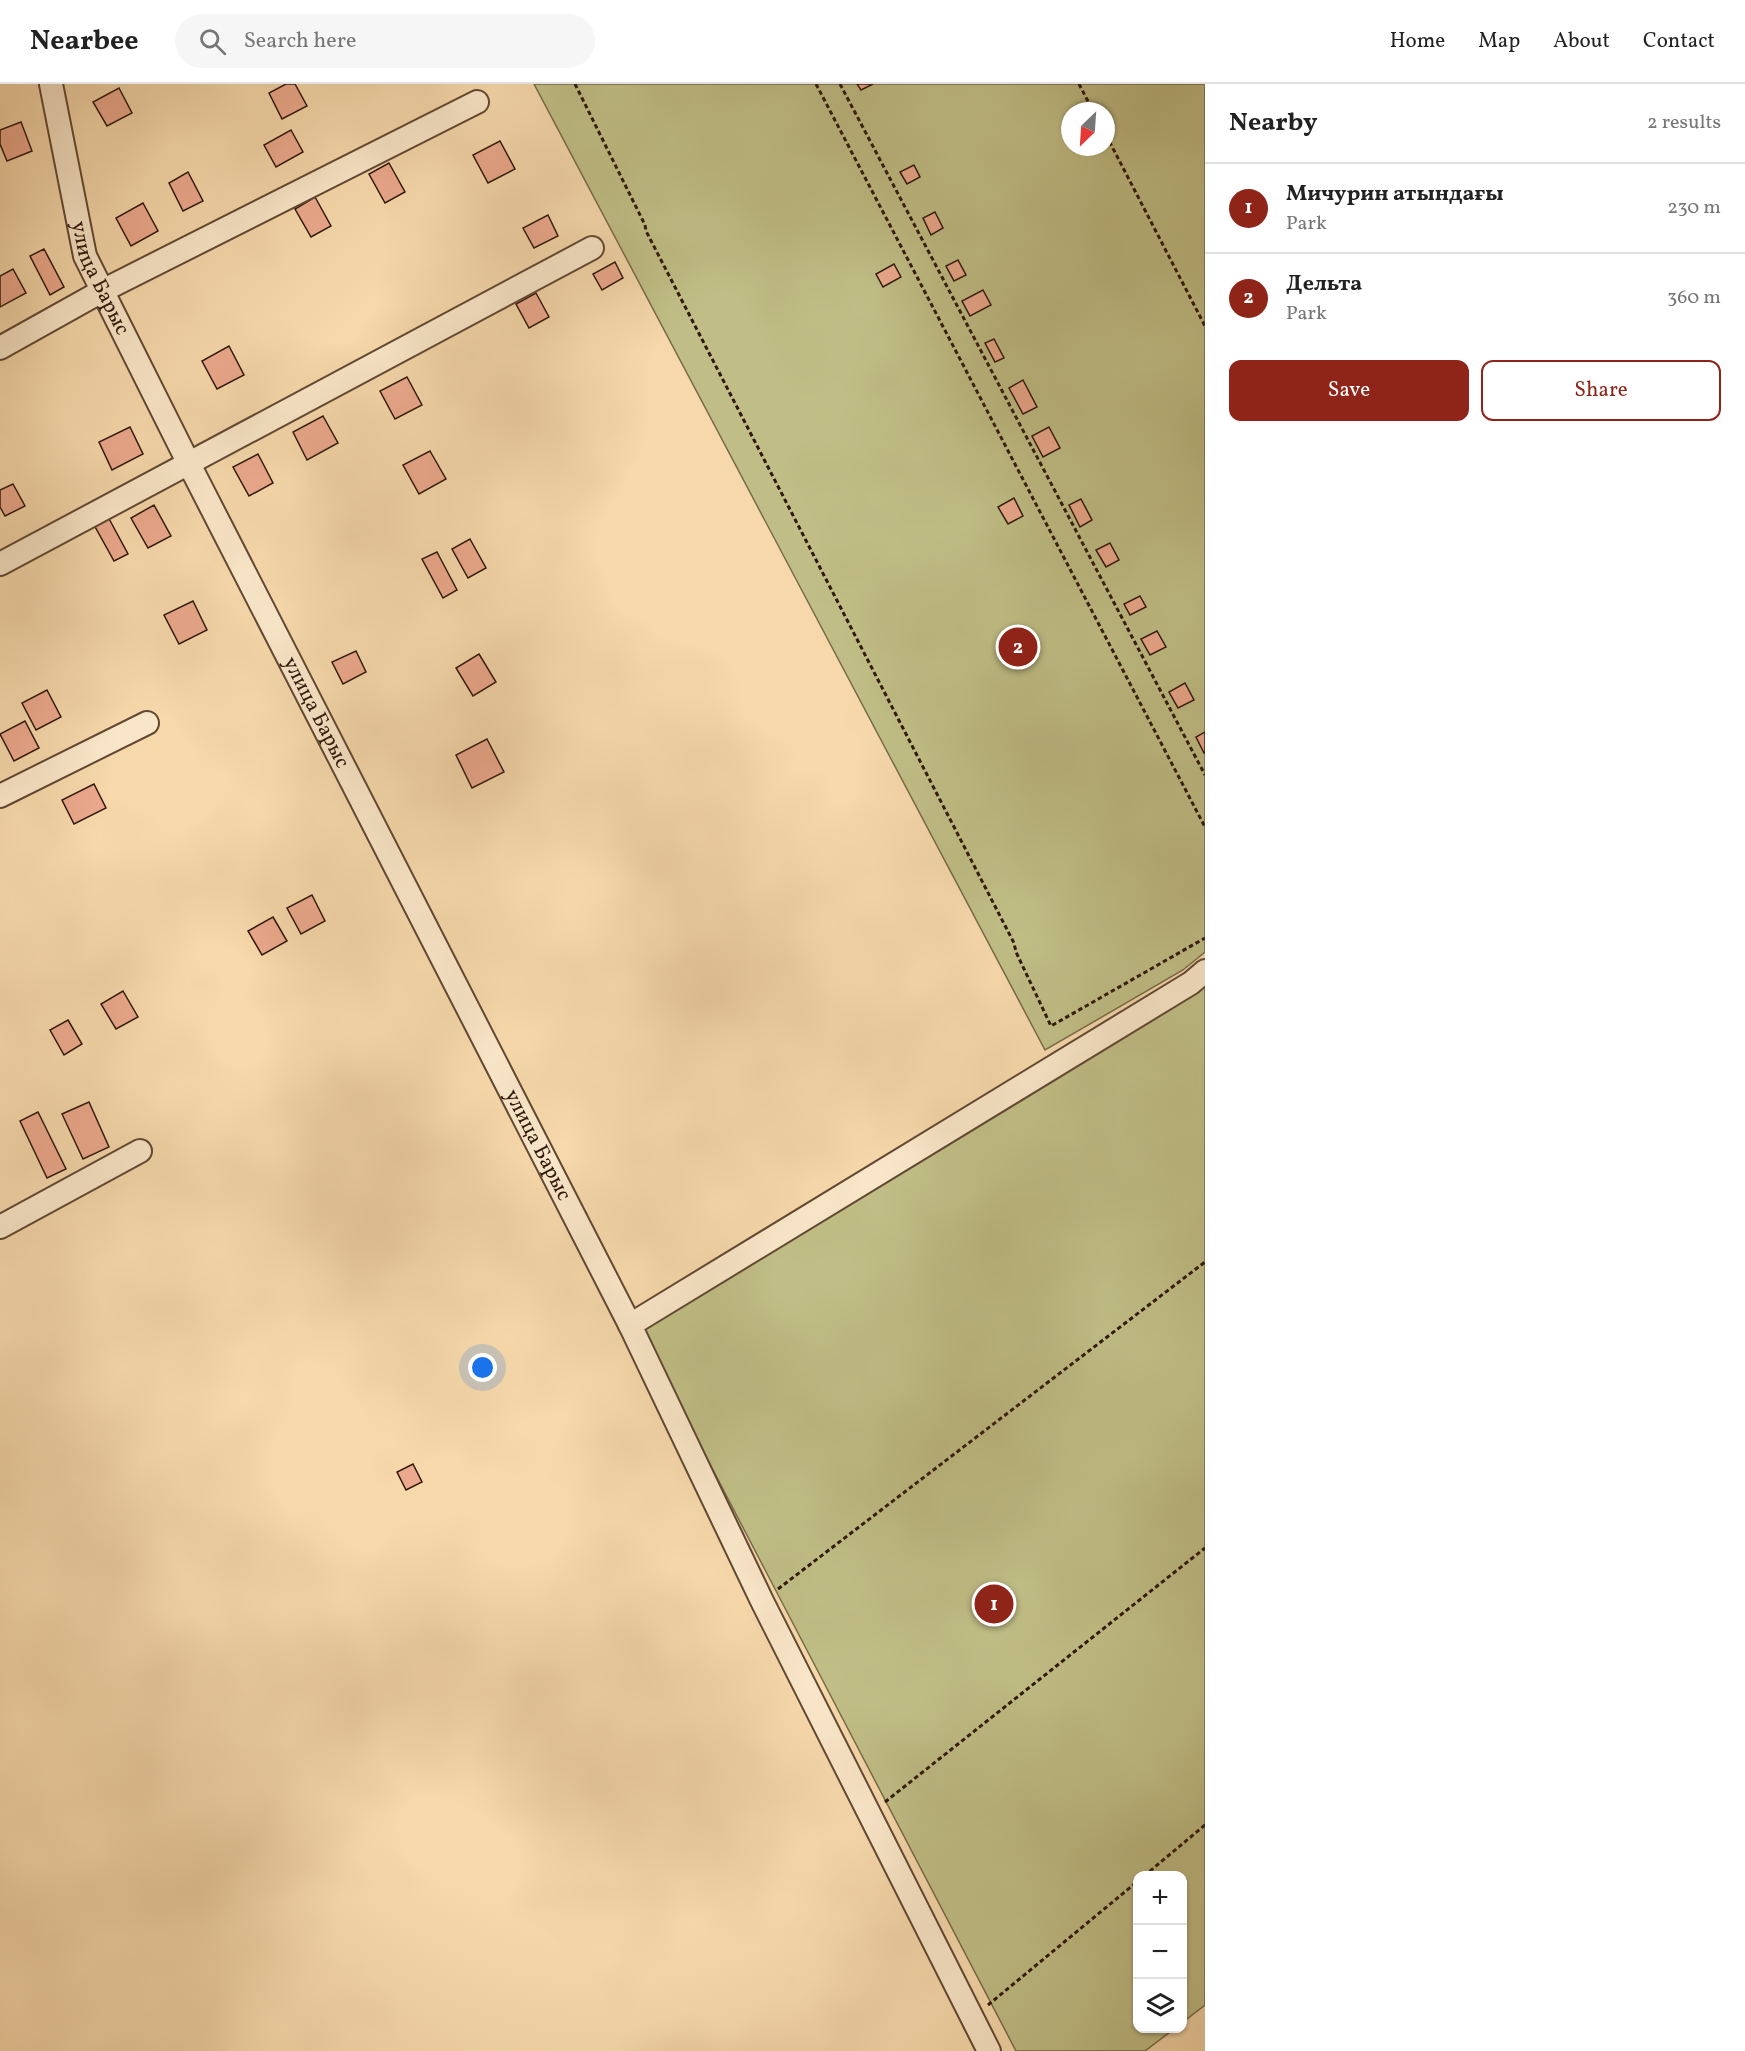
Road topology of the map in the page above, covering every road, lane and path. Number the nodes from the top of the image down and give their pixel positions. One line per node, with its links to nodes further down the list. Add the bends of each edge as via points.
1 (51, 84): 10 (street, улица Барыс, via 85,256)
2 (575, 84): 19 (path, via 646,231 1014,943 1051,1026)
3 (816, 84): 18 (path)
4 (840, 84): 16 (path)
5 (1079, 84): 7 (path)
6 (477, 102): 10 (street)
7 (1088, 102)
8 (1115, 152): 11 (path)
9 (592, 248): 13 (street)
10 (102, 291): 12 (street); 13 (street, улица Барыс)
11 (1205, 326)
12 (0, 348)
13 (189, 464): 14 (street); 24 (street, улица Барыс)
14 (0, 564)
15 (147, 723): 17 (street)
16 (1205, 776)
17 (0, 796)
18 (1205, 827)
19 (1205, 938)
20 (1205, 971): 24 (street)
21 (140, 1150): 22 (street)
22 (0, 1227)
23 (1205, 1262): 26 (path)
24 (630, 1325): 26 (street, улица Барыс)
25 (1205, 1548): 27 (path)
26 (762, 1601): 27 (street, улица Барыс)
27 (870, 1814): 31 (street, улица Барыс)
28 (1205, 1825): 29 (path)
29 (1149, 1871)
30 (1133, 1884): 31 (path)
31 (973, 2018): 32 (street, улица Барыс)
32 (989, 2051)

